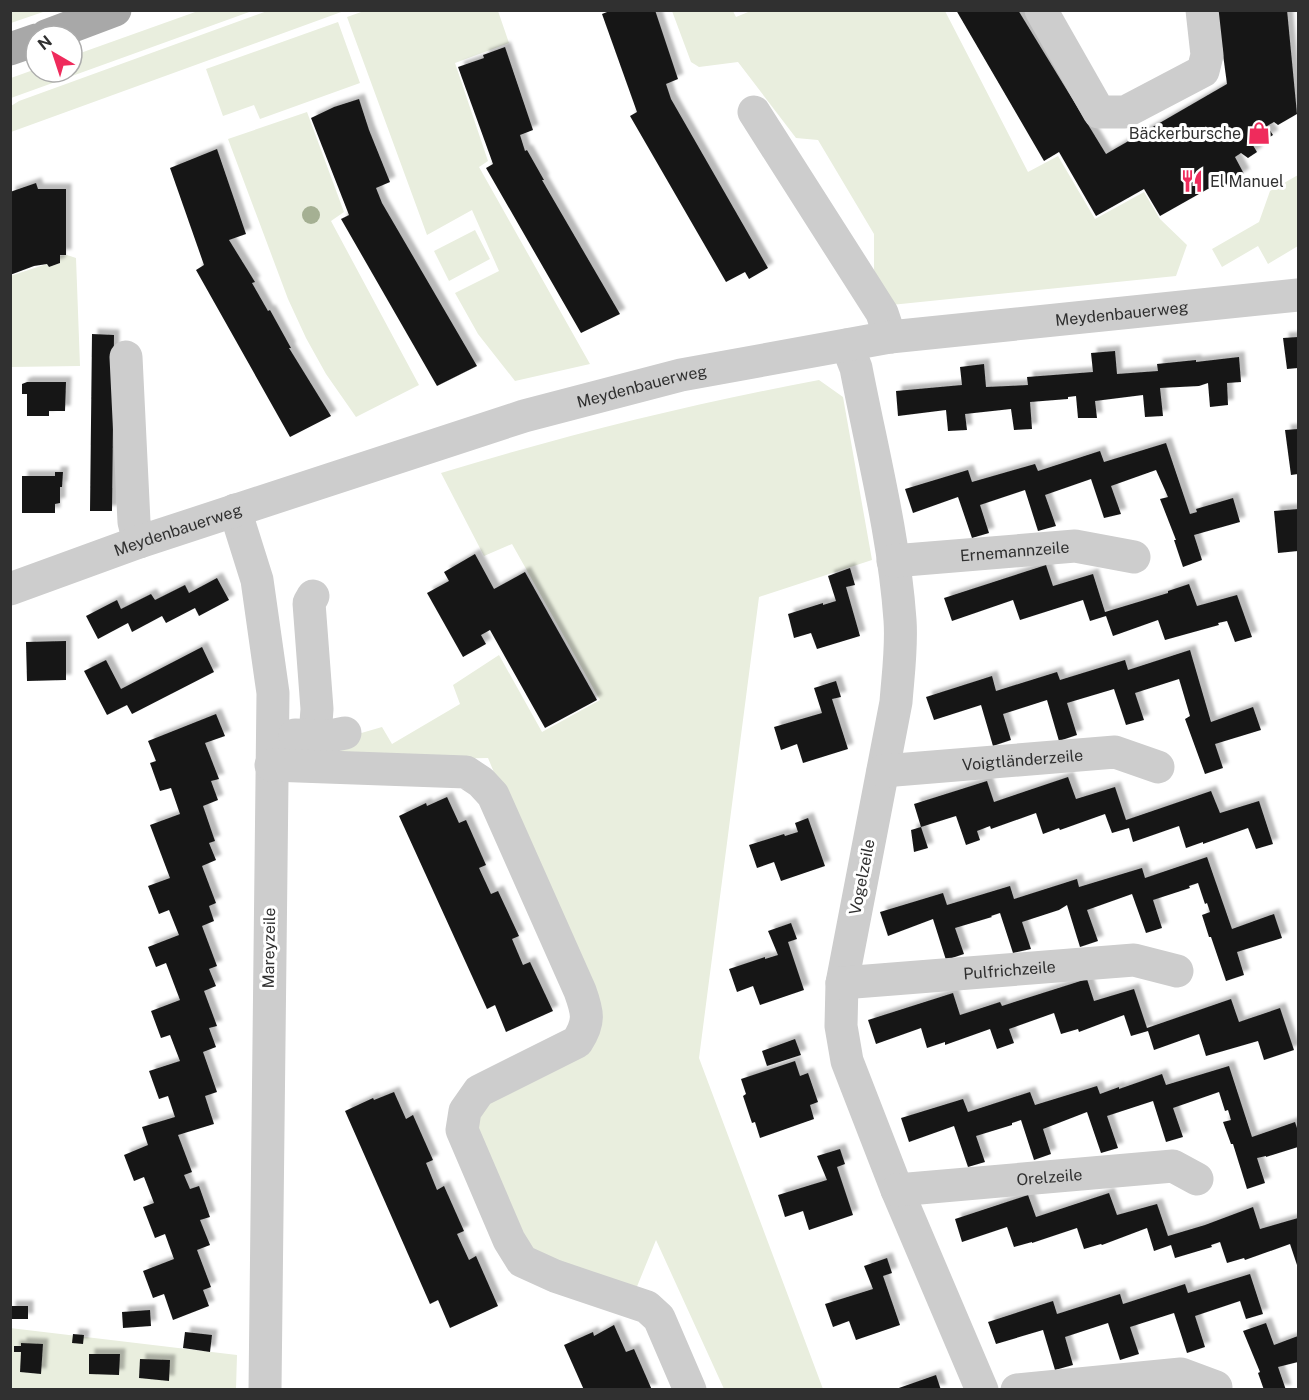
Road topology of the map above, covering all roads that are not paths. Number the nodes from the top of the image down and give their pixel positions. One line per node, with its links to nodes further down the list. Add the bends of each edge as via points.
1 (116, 10): 4 (main road)
2 (1041, 10): 3 (street, via 1099,112 1125,112 1203,71 1207,55)
3 (1202, 10)
4 (78, 24)
5 (754, 112): 7 (street, via 882,313)
6 (1299, 295): 7 (street, Meydenbauerweg)
7 (890, 337): 8 (street, Meydenbauerweg)
8 (847, 345): 10 (street, Meydenbauerweg, via 681,375 524,416); 13 (street, Vogelzeile, via 856,368)
9 (126, 357): 11 (street, via 134,522)
10 (235, 510): 11 (street, Meydenbauerweg); 16 (street, Mareyzeile, via 257,580 273,693)
11 (139, 542): 14 (street, Meydenbauerweg)
12 (1134, 557): 13 (street, Ernemannzeile, via 1075,546)
13 (893, 561): 18 (street, Vogelzeile, via 900,665)
14 (10, 588)
15 (313, 596): 16 (street, via 309,603 317,709 330,735)
16 (272, 749): 24 (street, Mareyzeile); 25 (street, via 466,772 493,795 580,991 587,1011 586,1028 577,1042 479,1090 465,1111 462,1130 509,1240 522,1261 647,1307 659,1318)
17 (1158, 767): 18 (street, Voigtländerzeile, via 1115,752)
18 (883, 771): 20 (street, Vogelzeile)
19 (1177, 970): 20 (street, Pulfrichzeile, via 1134,960)
20 (842, 983): 22 (street, Vogelzeile, via 841,1026 847,1060)
21 (1197, 1179): 22 (street, Orelzeile, via 1173,1166)
22 (897, 1190): 26 (street, Vogelzeile)
23 (1216, 1388): 27 (street, via 1181,1374)
24 (265, 1389)
25 (690, 1389)
26 (982, 1389)
27 (1017, 1389)

